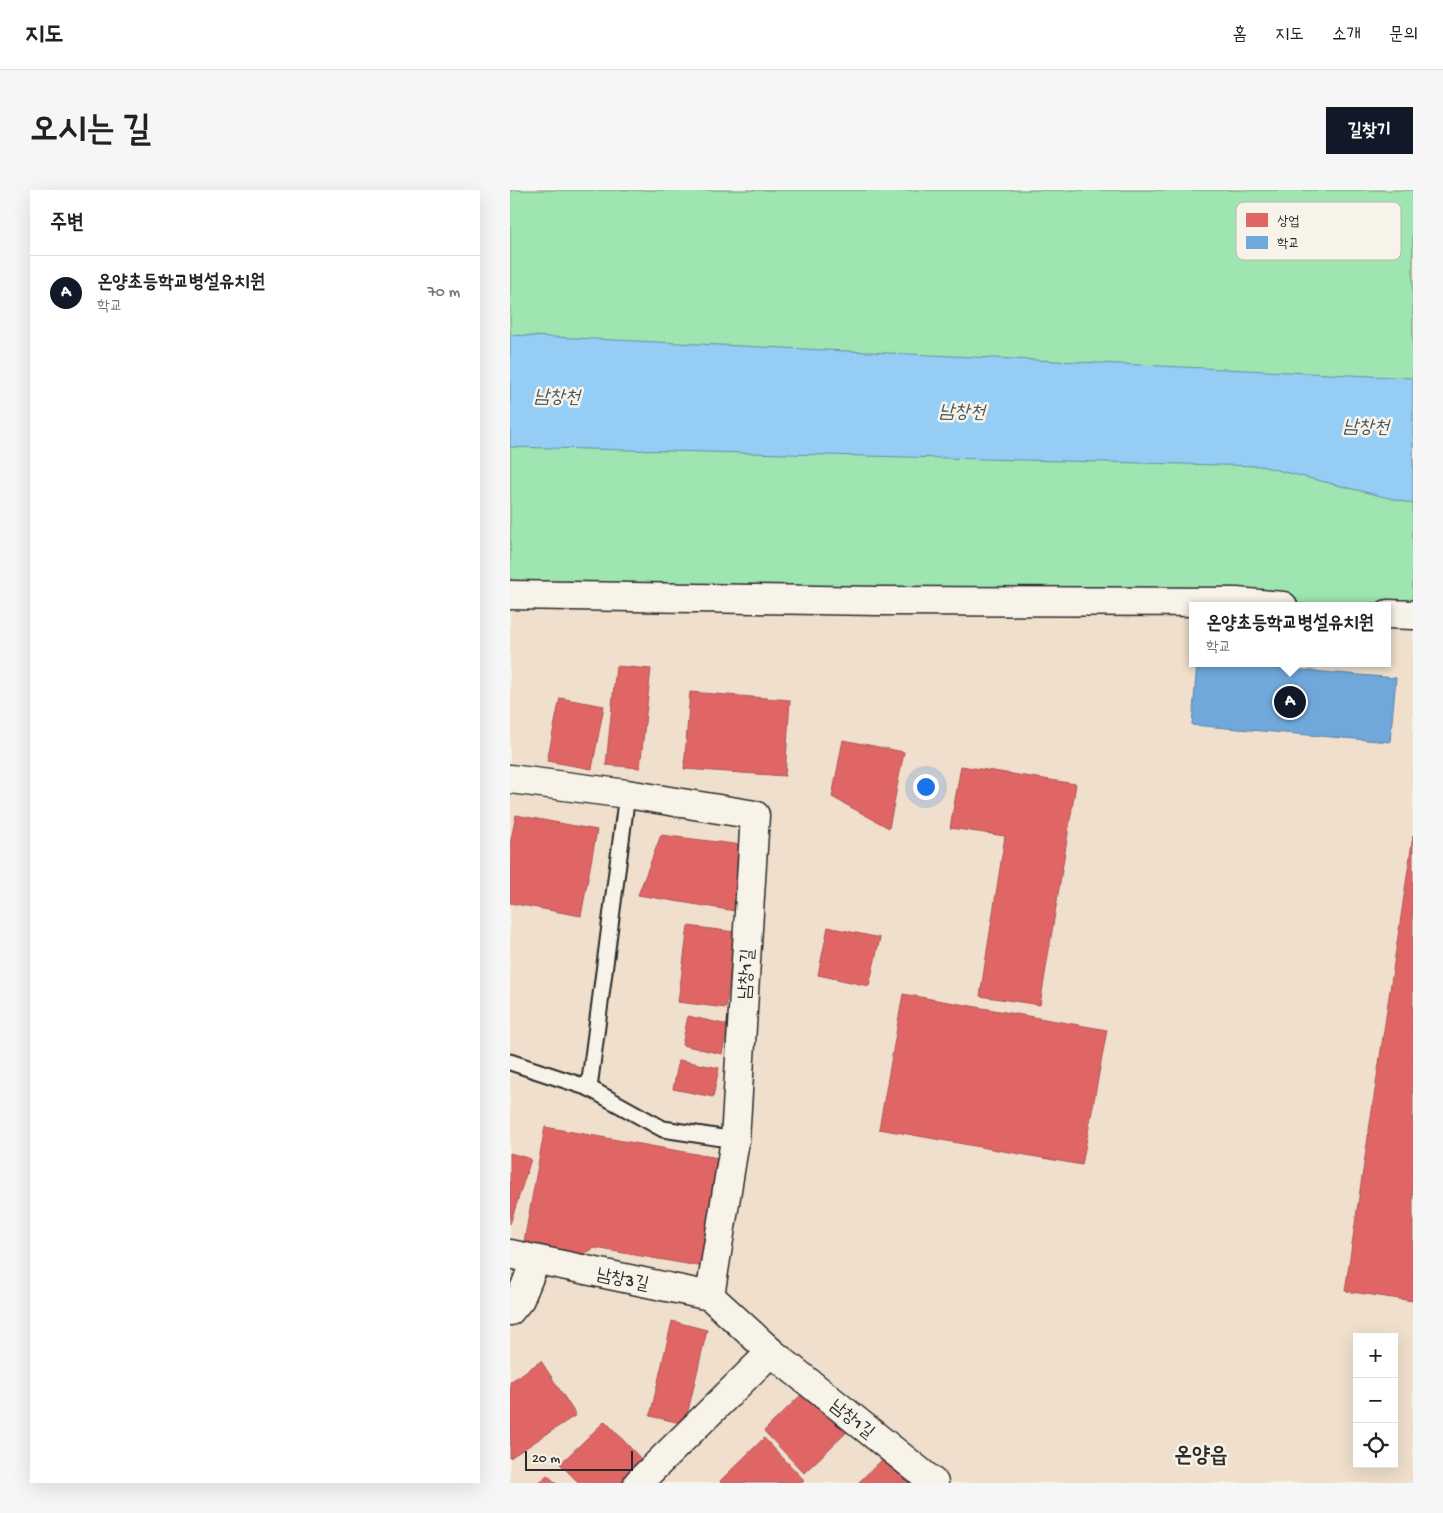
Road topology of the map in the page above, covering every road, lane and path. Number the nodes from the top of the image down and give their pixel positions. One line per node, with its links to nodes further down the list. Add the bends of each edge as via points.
1 (510, 595): 2 (street)
2 (1236, 602)
3 (1391, 614): 4 (street)
4 (1413, 616)
5 (510, 779): 6 (street, 남창1길)
6 (627, 794): 8 (lane); 9 (street, 남창1길, via 755,815)
7 (510, 1062): 8 (lane)
8 (589, 1088): 9 (lane, via 664,1129)
9 (735, 1140): 11 (street, 남창1길)
10 (523, 1257): 11 (street, 남창3길); 12 (street, 남창3길, via 520,1299)
11 (710, 1296): 13 (street, 남창1길)
12 (510, 1311)
13 (772, 1352): 14 (street); 15 (street, 남창1길)
14 (638, 1483)
15 (934, 1483)

